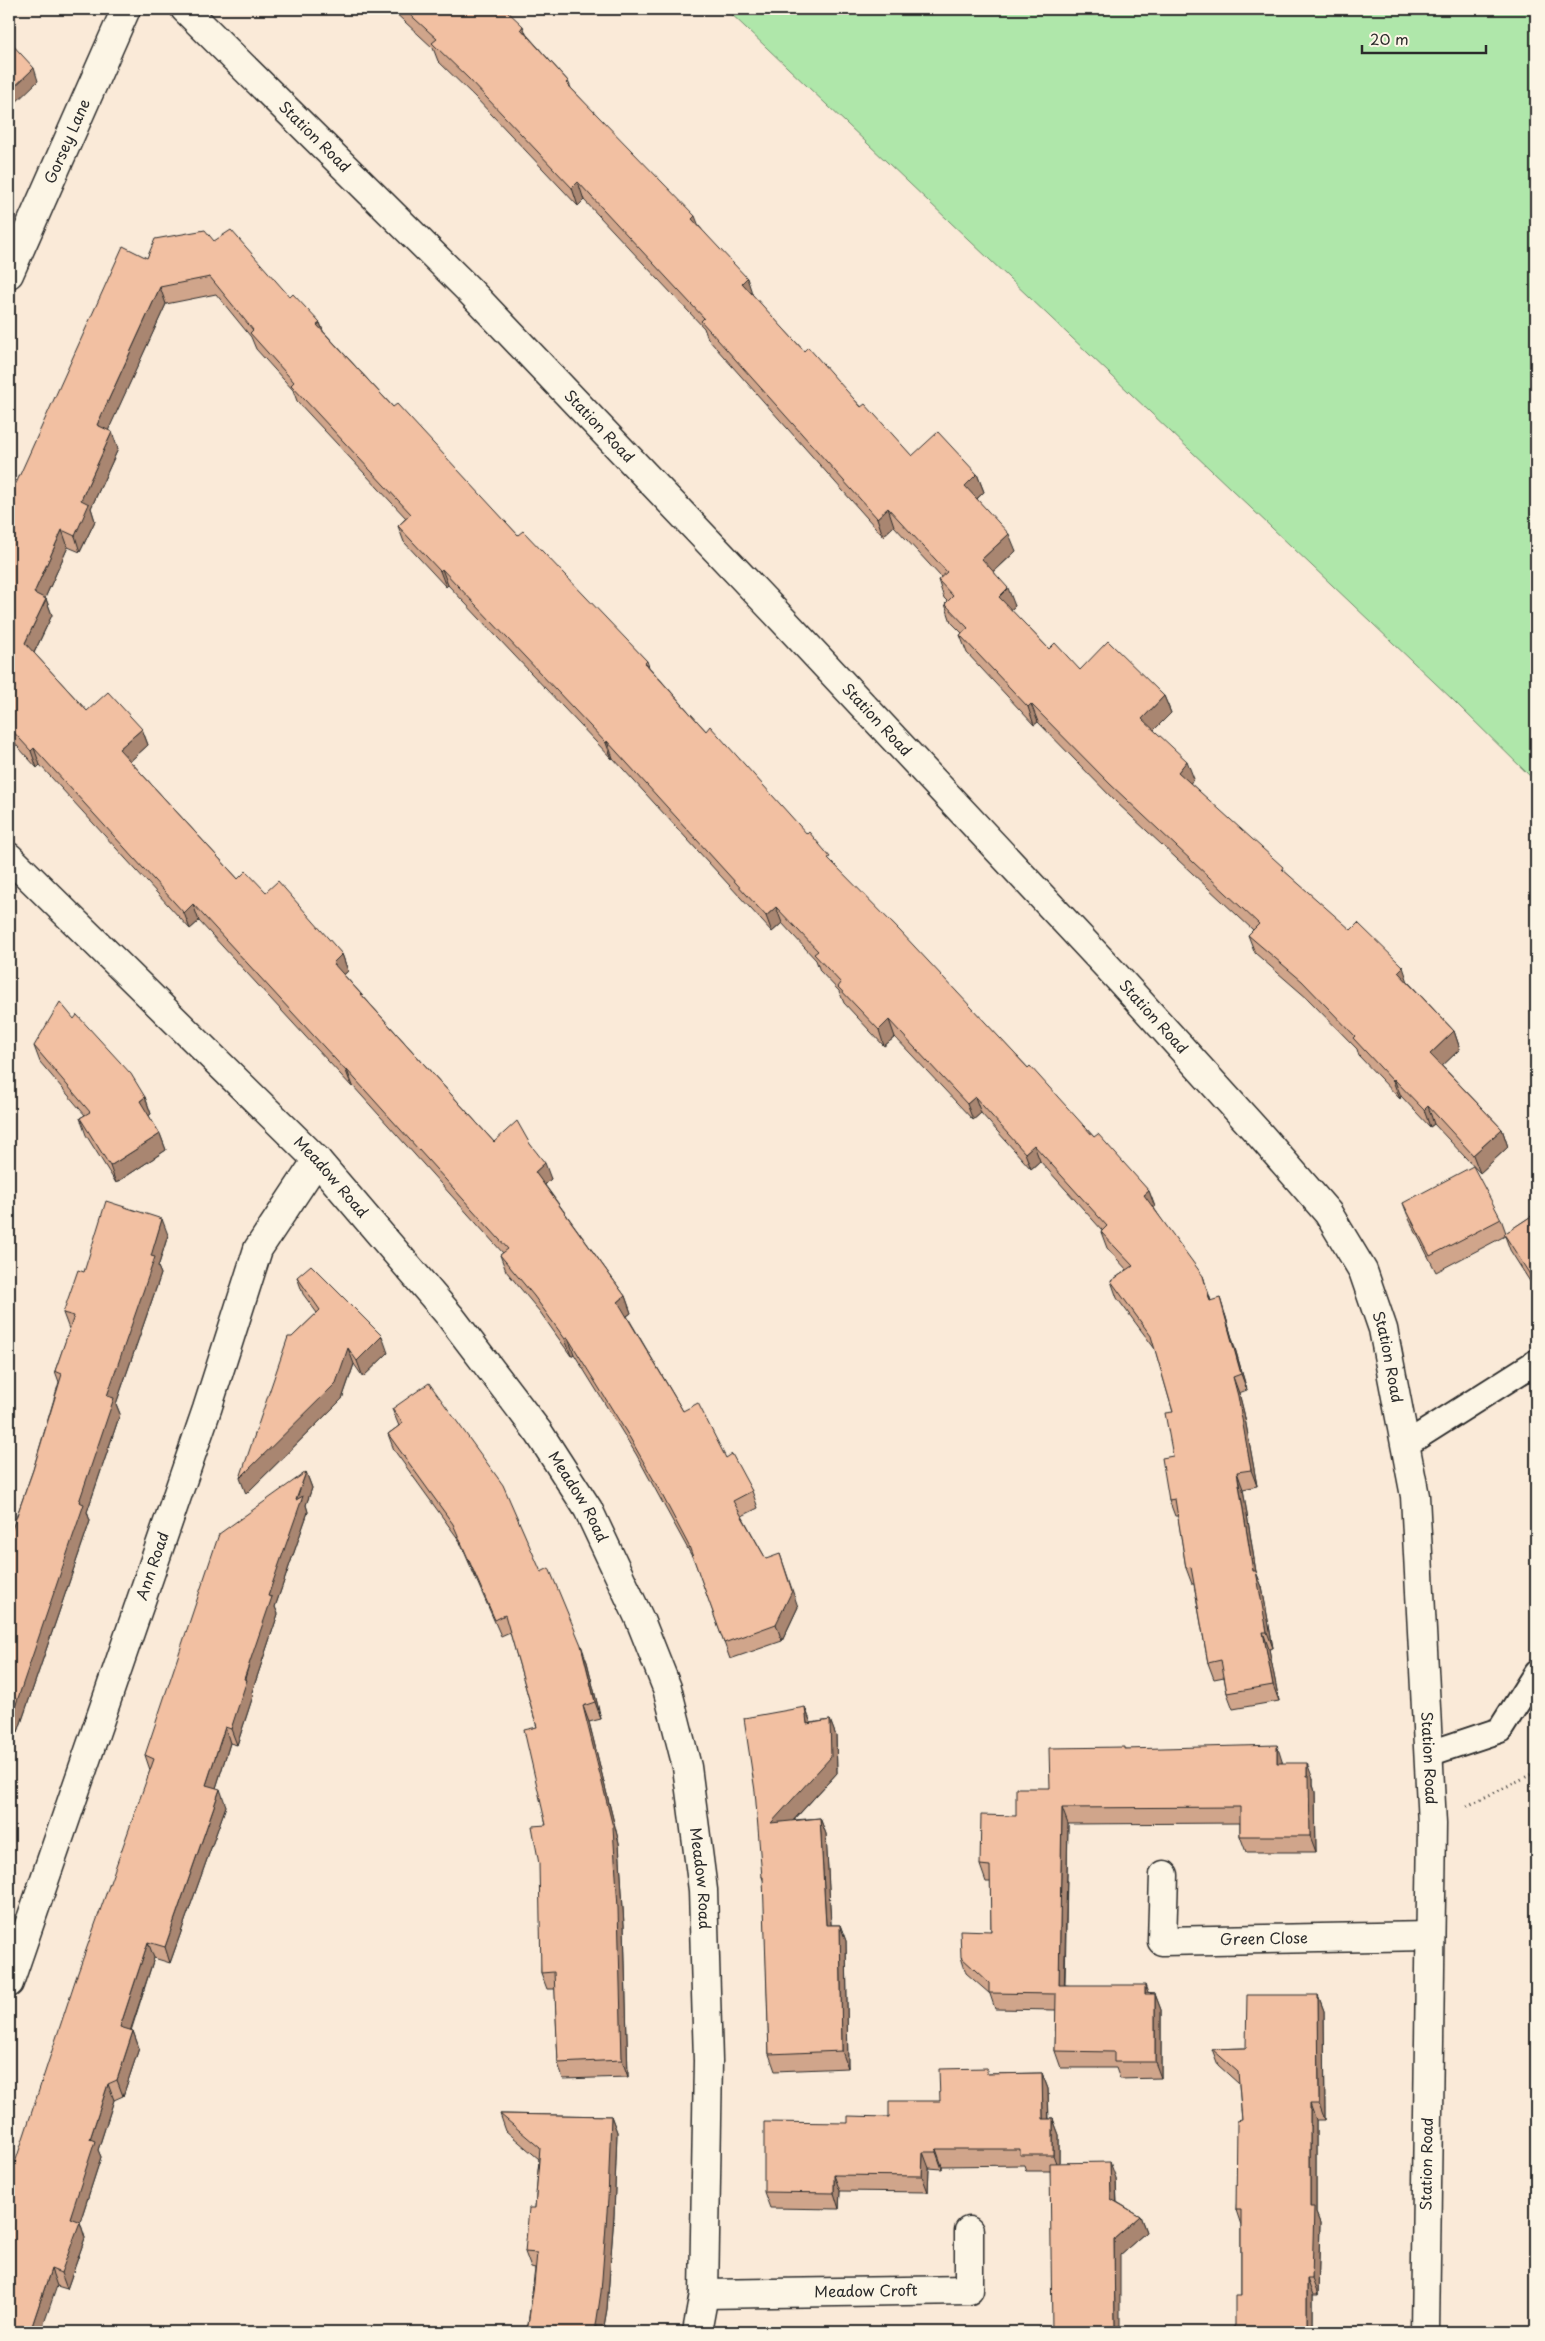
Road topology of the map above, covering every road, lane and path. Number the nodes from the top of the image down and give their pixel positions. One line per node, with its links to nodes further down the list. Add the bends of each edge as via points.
1 (126, 9): 3 (street, Gorsey Lane)
2 (185, 9): 7 (street, Station Road, via 468,289 783,620 1117,977 1328,1213 1363,1271 1383,1329)
3 (9, 274)
4 (9, 857): 5 (street, Meadow Road)
5 (317, 1160): 14 (street, Ann Road, via 258,1249 207,1409); 16 (street, Meadow Road, via 450,1316 540,1432 588,1509 640,1620 667,1688 687,1767 703,1890 708,2061)
6 (1536, 1362): 7 (lane)
7 (1405, 1445): 9 (street, Station Road, via 1415,1496)
8 (1536, 1673): 9 (lane, via 1500,1730)
9 (1428, 1754): 11 (street, Station Road)
10 (1536, 1772): 11 (path)
11 (1432, 1824): 13 (street, Station Road)
12 (1164, 1875): 13 (street, Green Close, via 1162,1941)
13 (1430, 1936): 18 (street, Station Road)
14 (9, 1983)
15 (969, 2230): 16 (street, Meadow Croft, via 969,2290)
16 (704, 2294): 17 (street, Meadow Road)
17 (696, 2332)
18 (1425, 2332)

